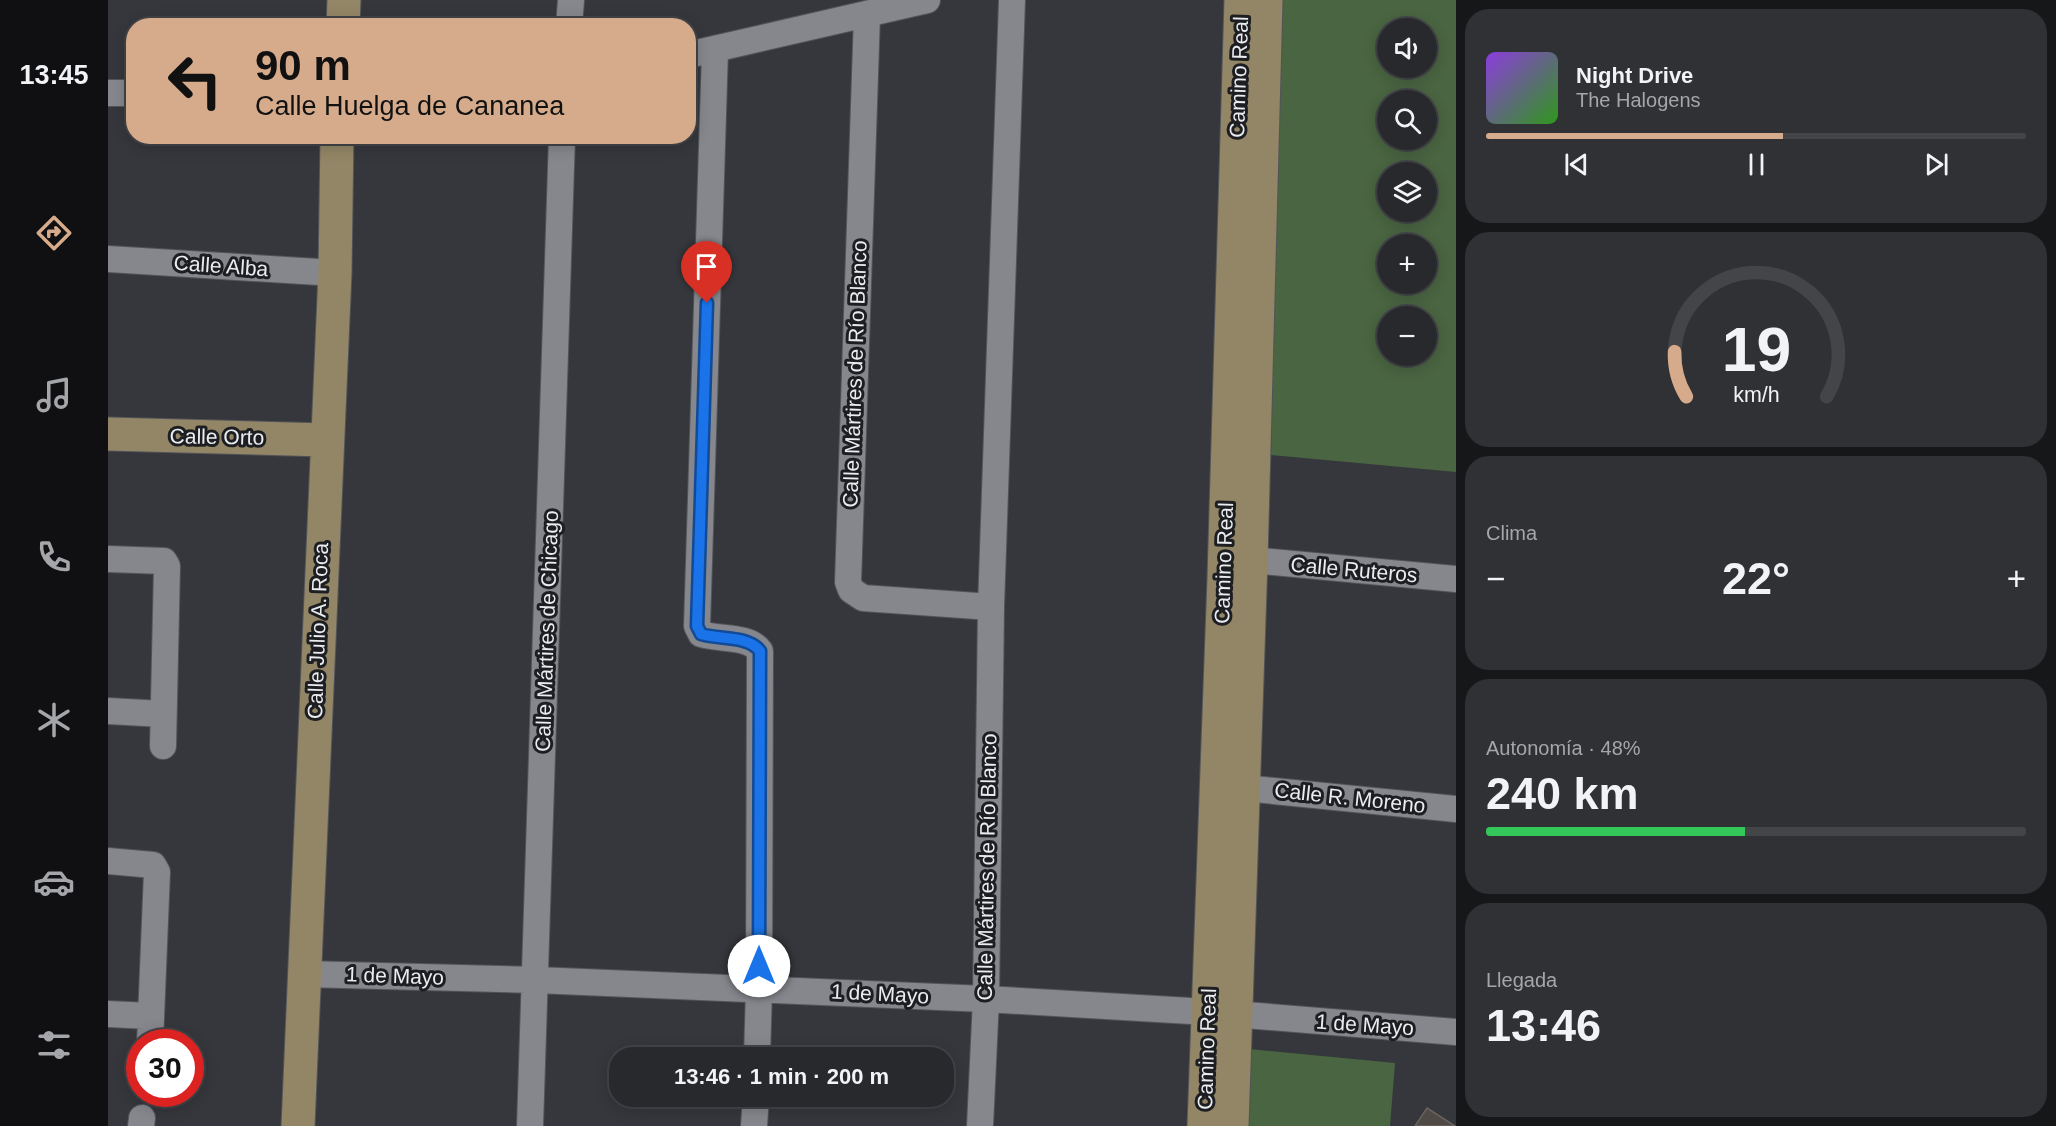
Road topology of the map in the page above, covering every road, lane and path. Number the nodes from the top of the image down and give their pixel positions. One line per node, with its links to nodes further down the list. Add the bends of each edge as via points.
1 (344, 0): 8 (street)
2 (571, 0): 9 (street)
3 (927, 0): 7 (street)
4 (1012, 0): 23 (street, Calle Mártires de Río Blanco)
5 (1241, 0): 35 (street, Camino Real, via 1224,578)
6 (1266, 0): 21 (street, Camino Real)
7 (867, 15): 10 (street); 23 (street, Calle Mártires de Río Blanco, via 848,582 851,590 863,598)
8 (343, 18)
9 (569, 18)
10 (715, 50): 11 (street); 32 (street, via 697,626 701,634 747,642 760,651)
11 (696, 54)
12 (108, 93): 13 (street)
13 (126, 93)
14 (337, 144): 17 (street, Calle Julio A. Roca)
15 (562, 144): 31 (street, Calle Mártires de Chicago)
16 (108, 259): 17 (street, Calle Alba)
17 (335, 273): 19 (street, Calle Julio A. Roca)
18 (108, 434): 19 (street, Calle Orto)
19 (326, 440): 30 (street, Calle Julio A. Roca)
20 (108, 559): 25 (street, via 164,561 167,566)
21 (1251, 560): 22 (street, Calle Ruteros); 27 (street, Camino Real)
22 (1456, 579)
23 (991, 607): 33 (street, Calle Mártires de Río Blanco)
24 (108, 711): 25 (street)
25 (163, 714): 26 (street)
26 (163, 746)
27 (1244, 788): 28 (street, Calle R. Moreno); 35 (street, Camino Real)
28 (1456, 809)
29 (108, 861): 36 (street, via 153,865 157,872)
30 (303, 974): 31 (street, 1 de Mayo); 41 (street, Calle Julio A. Roca)
31 (536, 980): 32 (street, 1 de Mayo); 42 (street, Calle Mártires de Chicago)
32 (759, 989): 33 (street, 1 de Mayo); 39 (street)
33 (986, 999): 35 (street, 1 de Mayo); 44 (street, Calle Mártires de Río Blanco)
34 (108, 1014): 36 (street)
35 (1221, 1014): 38 (street, 1 de Mayo); 45 (street, Camino Real); 46 (street, Camino Real)
36 (150, 1016): 37 (street)
37 (150, 1029)
38 (1456, 1032)
39 (757, 1047)
40 (755, 1107): 43 (street)
41 (298, 1126)
42 (530, 1126)
43 (754, 1126)
44 (980, 1126)
45 (1204, 1126)
46 (1232, 1126)

